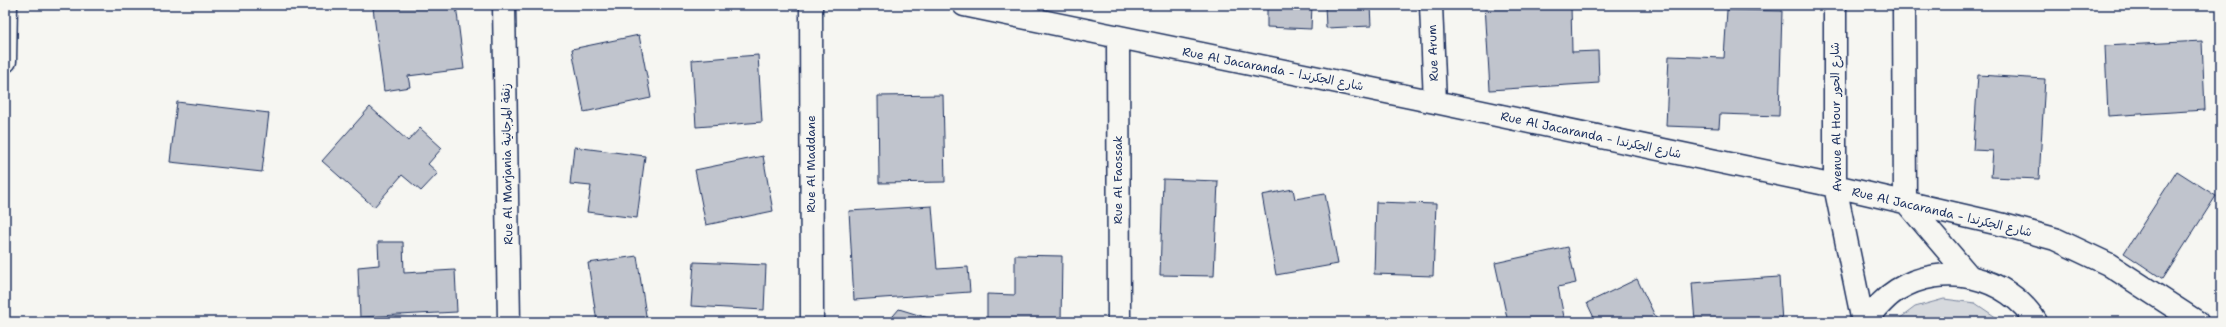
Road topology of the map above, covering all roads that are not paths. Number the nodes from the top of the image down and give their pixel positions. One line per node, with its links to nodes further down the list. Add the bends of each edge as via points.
1 (6, 5): 9 (street)
2 (504, 5): 14 (street, Rue Al Marjania زنقة المرجانية)
3 (811, 5): 15 (street, Rue Al Maddane)
4 (964, 5): 8 (street, Rue Al Jacaranda - شارع الجكرندا)
5 (1431, 5): 10 (street, Rue Arum)
6 (1835, 5): 11 (street, Avenue Al Hour شارع الحور)
7 (1904, 5): 12 (street)
8 (1118, 37): 10 (street, Rue Al Jacaranda - شارع الجكرندا); 16 (street, Rue Al Faossak)
9 (5, 61)
10 (1435, 102): 11 (street, Rue Al Jacaranda - شارع الجكرندا)
11 (1835, 186): 12 (street, Rue Al Jacaranda - شارع الجكرندا); 17 (street, Avenue Al Hour شارع الحور)
12 (1905, 201): 13 (street); 19 (street, Rue Al Jacaranda - شارع الجكرندا, via 2055,239 2108,264)
13 (1969, 276): 17 (street, via 1944,275 1920,280 1898,290 1879,305); 18 (street, via 1992,283 2013,296 2031,313)
14 (509, 322)
15 (812, 322)
16 (1119, 322)
17 (1864, 322)
18 (2036, 322)
19 (2197, 322)

